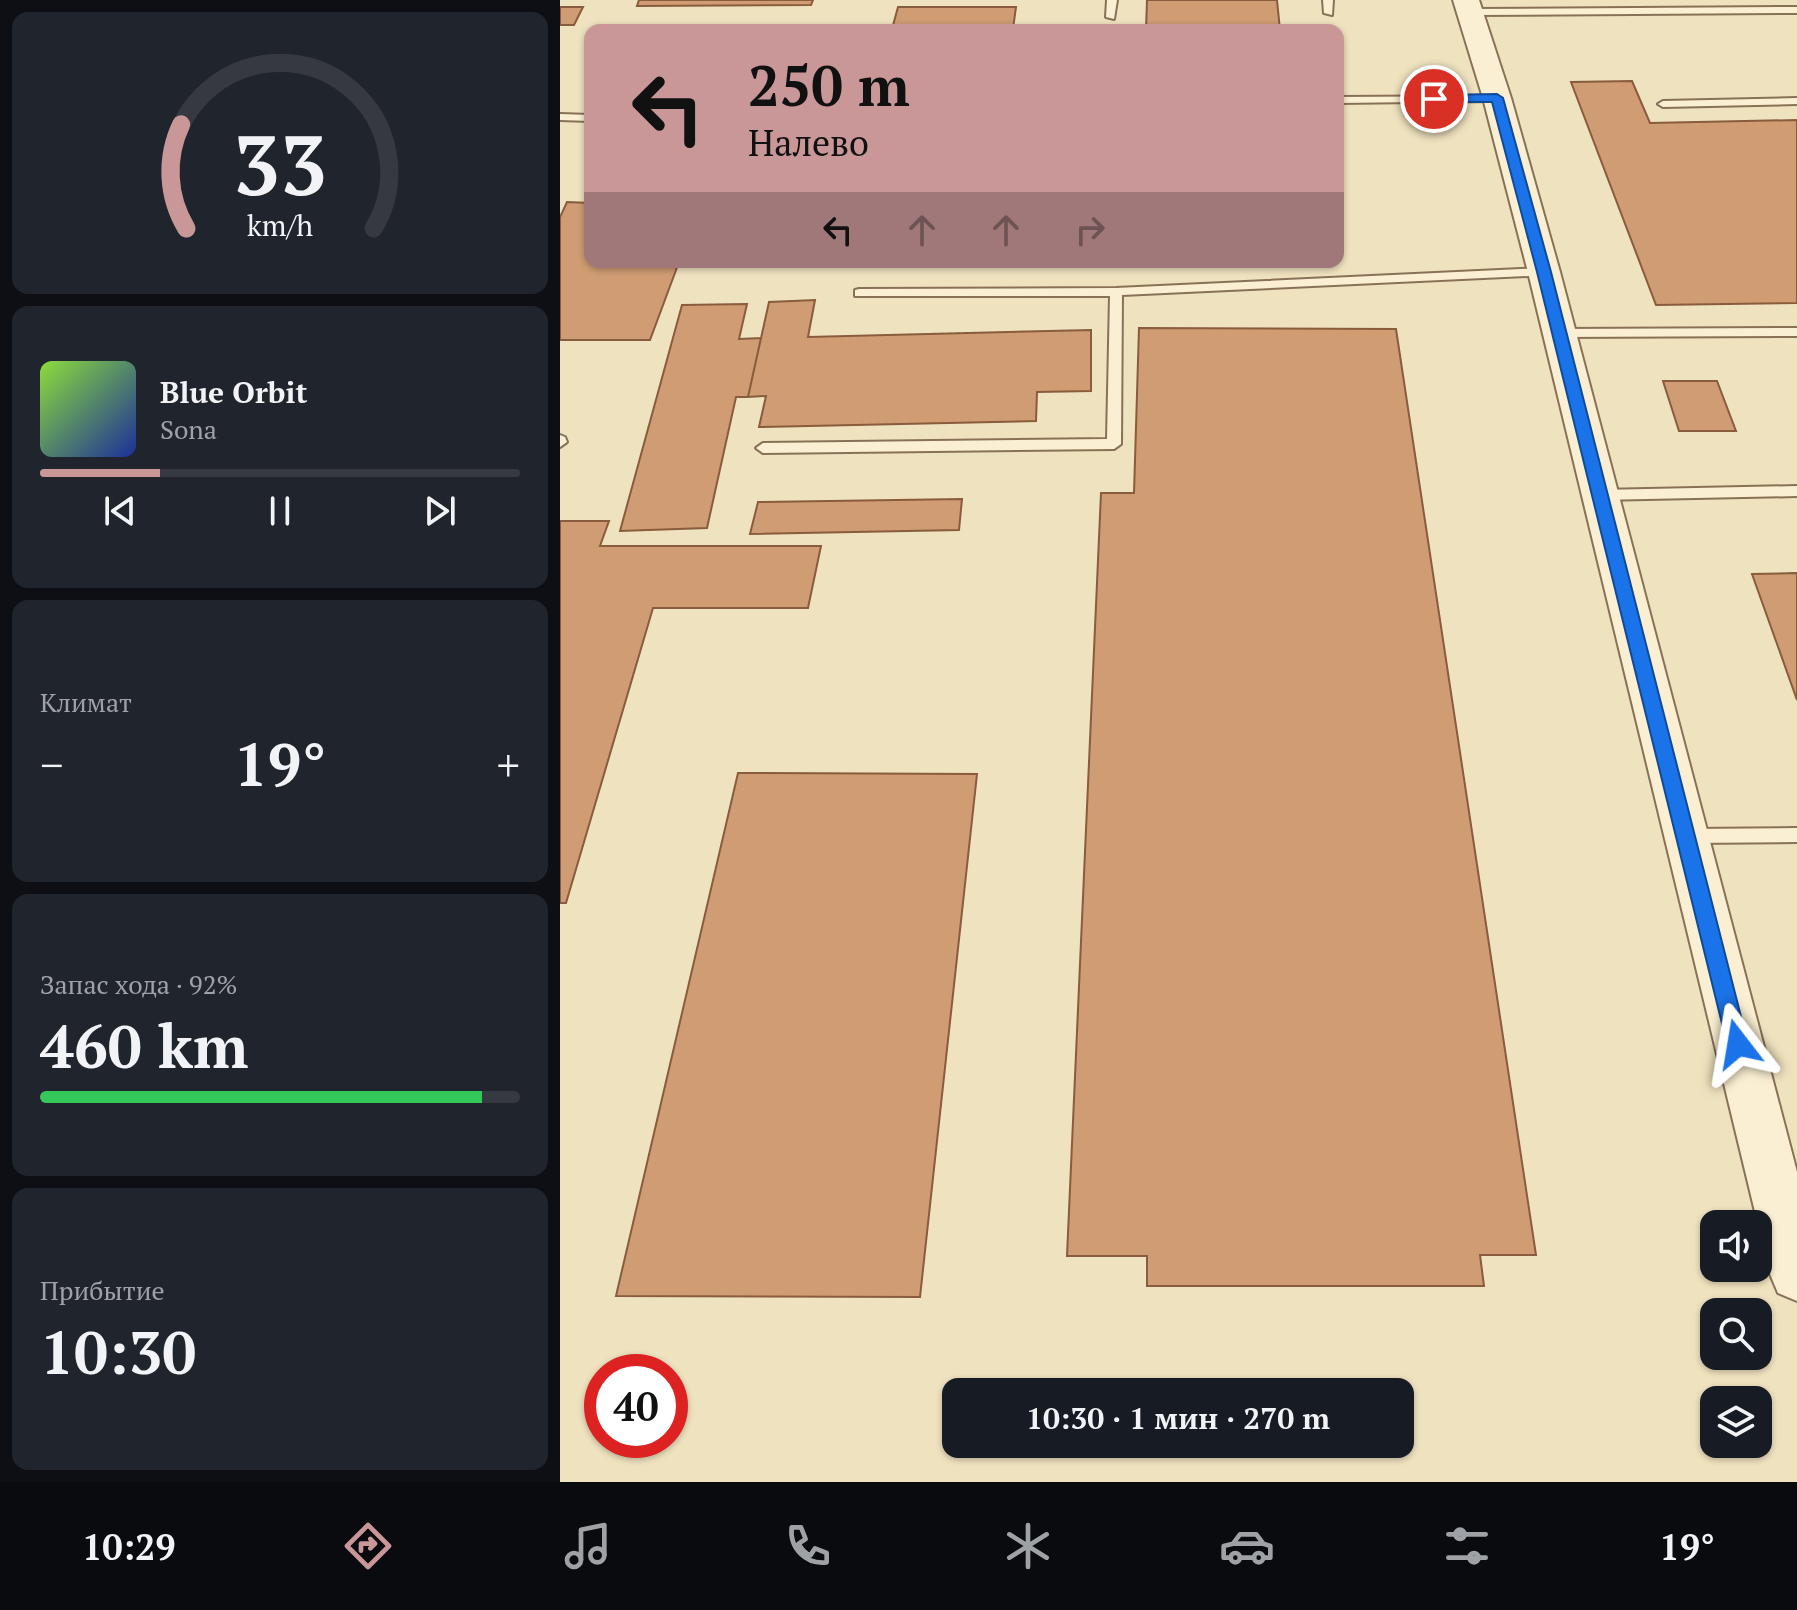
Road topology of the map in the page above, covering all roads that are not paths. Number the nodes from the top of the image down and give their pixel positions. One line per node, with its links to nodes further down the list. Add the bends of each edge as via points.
1 (1112, 0): 6 (lane)
2 (1328, 0): 5 (lane)
3 (1469, 6): 4 (lane); 7 (street)
4 (1797, 10)
5 (1329, 13)
6 (1111, 17)
7 (1497, 98): 8 (lane); 13 (street)
8 (1344, 100)
9 (1797, 101): 10 (lane)
10 (1663, 104)
11 (560, 117): 12 (lane)
12 (584, 118)
13 (1544, 272): 14 (lane); 17 (street)
14 (1116, 292): 15 (lane); 18 (lane, via 1114,444)
15 (859, 293)
16 (1797, 332): 17 (lane)
17 (1559, 333): 20 (street)
18 (763, 448)
19 (1797, 491): 20 (lane)
20 (1599, 495): 22 (street)
21 (1797, 835): 22 (lane)
22 (1684, 836): 23 (street)
23 (1797, 1274)

